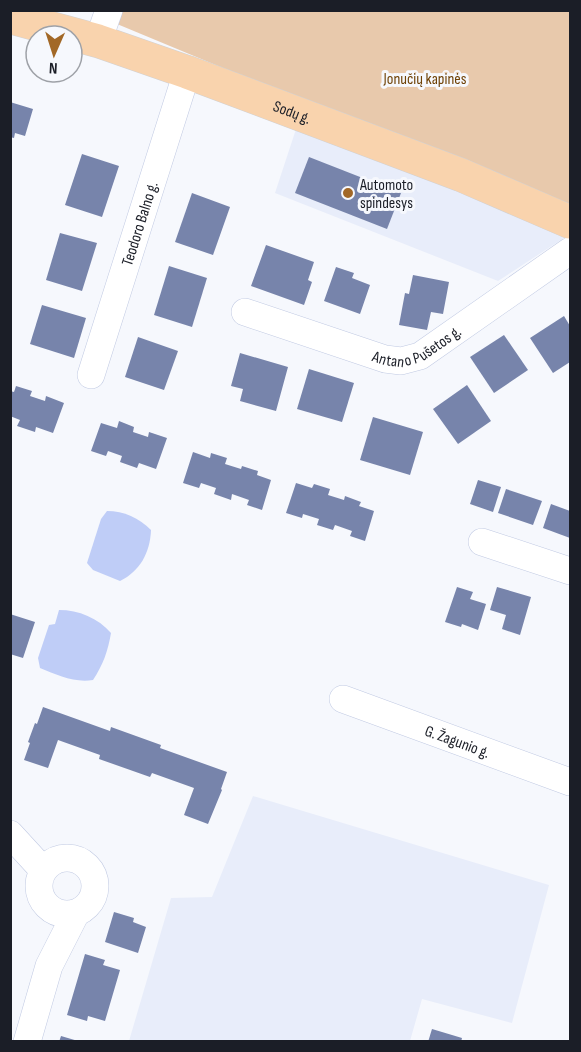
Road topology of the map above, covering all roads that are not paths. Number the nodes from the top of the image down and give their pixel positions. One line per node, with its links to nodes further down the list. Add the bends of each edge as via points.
1 (109, 10): 3 (street)
2 (10, 18): 3 (main road, Sodų g.)
3 (98, 41): 4 (main road, Sodų g.)
4 (187, 72): 5 (main road, Sodų g., via 461,175); 8 (street, Teodoro Balno g.)
5 (570, 222)
6 (570, 251): 7 (street, Antano Pušetos g., via 420,356 401,361)
7 (245, 312)
8 (91, 375)
9 (482, 542): 10 (street)
10 (570, 571)
11 (343, 699): 12 (street, G. Žagunio g.)
12 (570, 782)
13 (10, 834): 14 (street)
14 (43, 870): 15 (street, via 38,887); 16 (street, via 57,859 66,858 89,869 94,894)
15 (44, 903): 16 (street, via 59,913); 17 (street)
16 (76, 913): 17 (street)
17 (49, 966): 18 (street)
18 (27, 1041)

